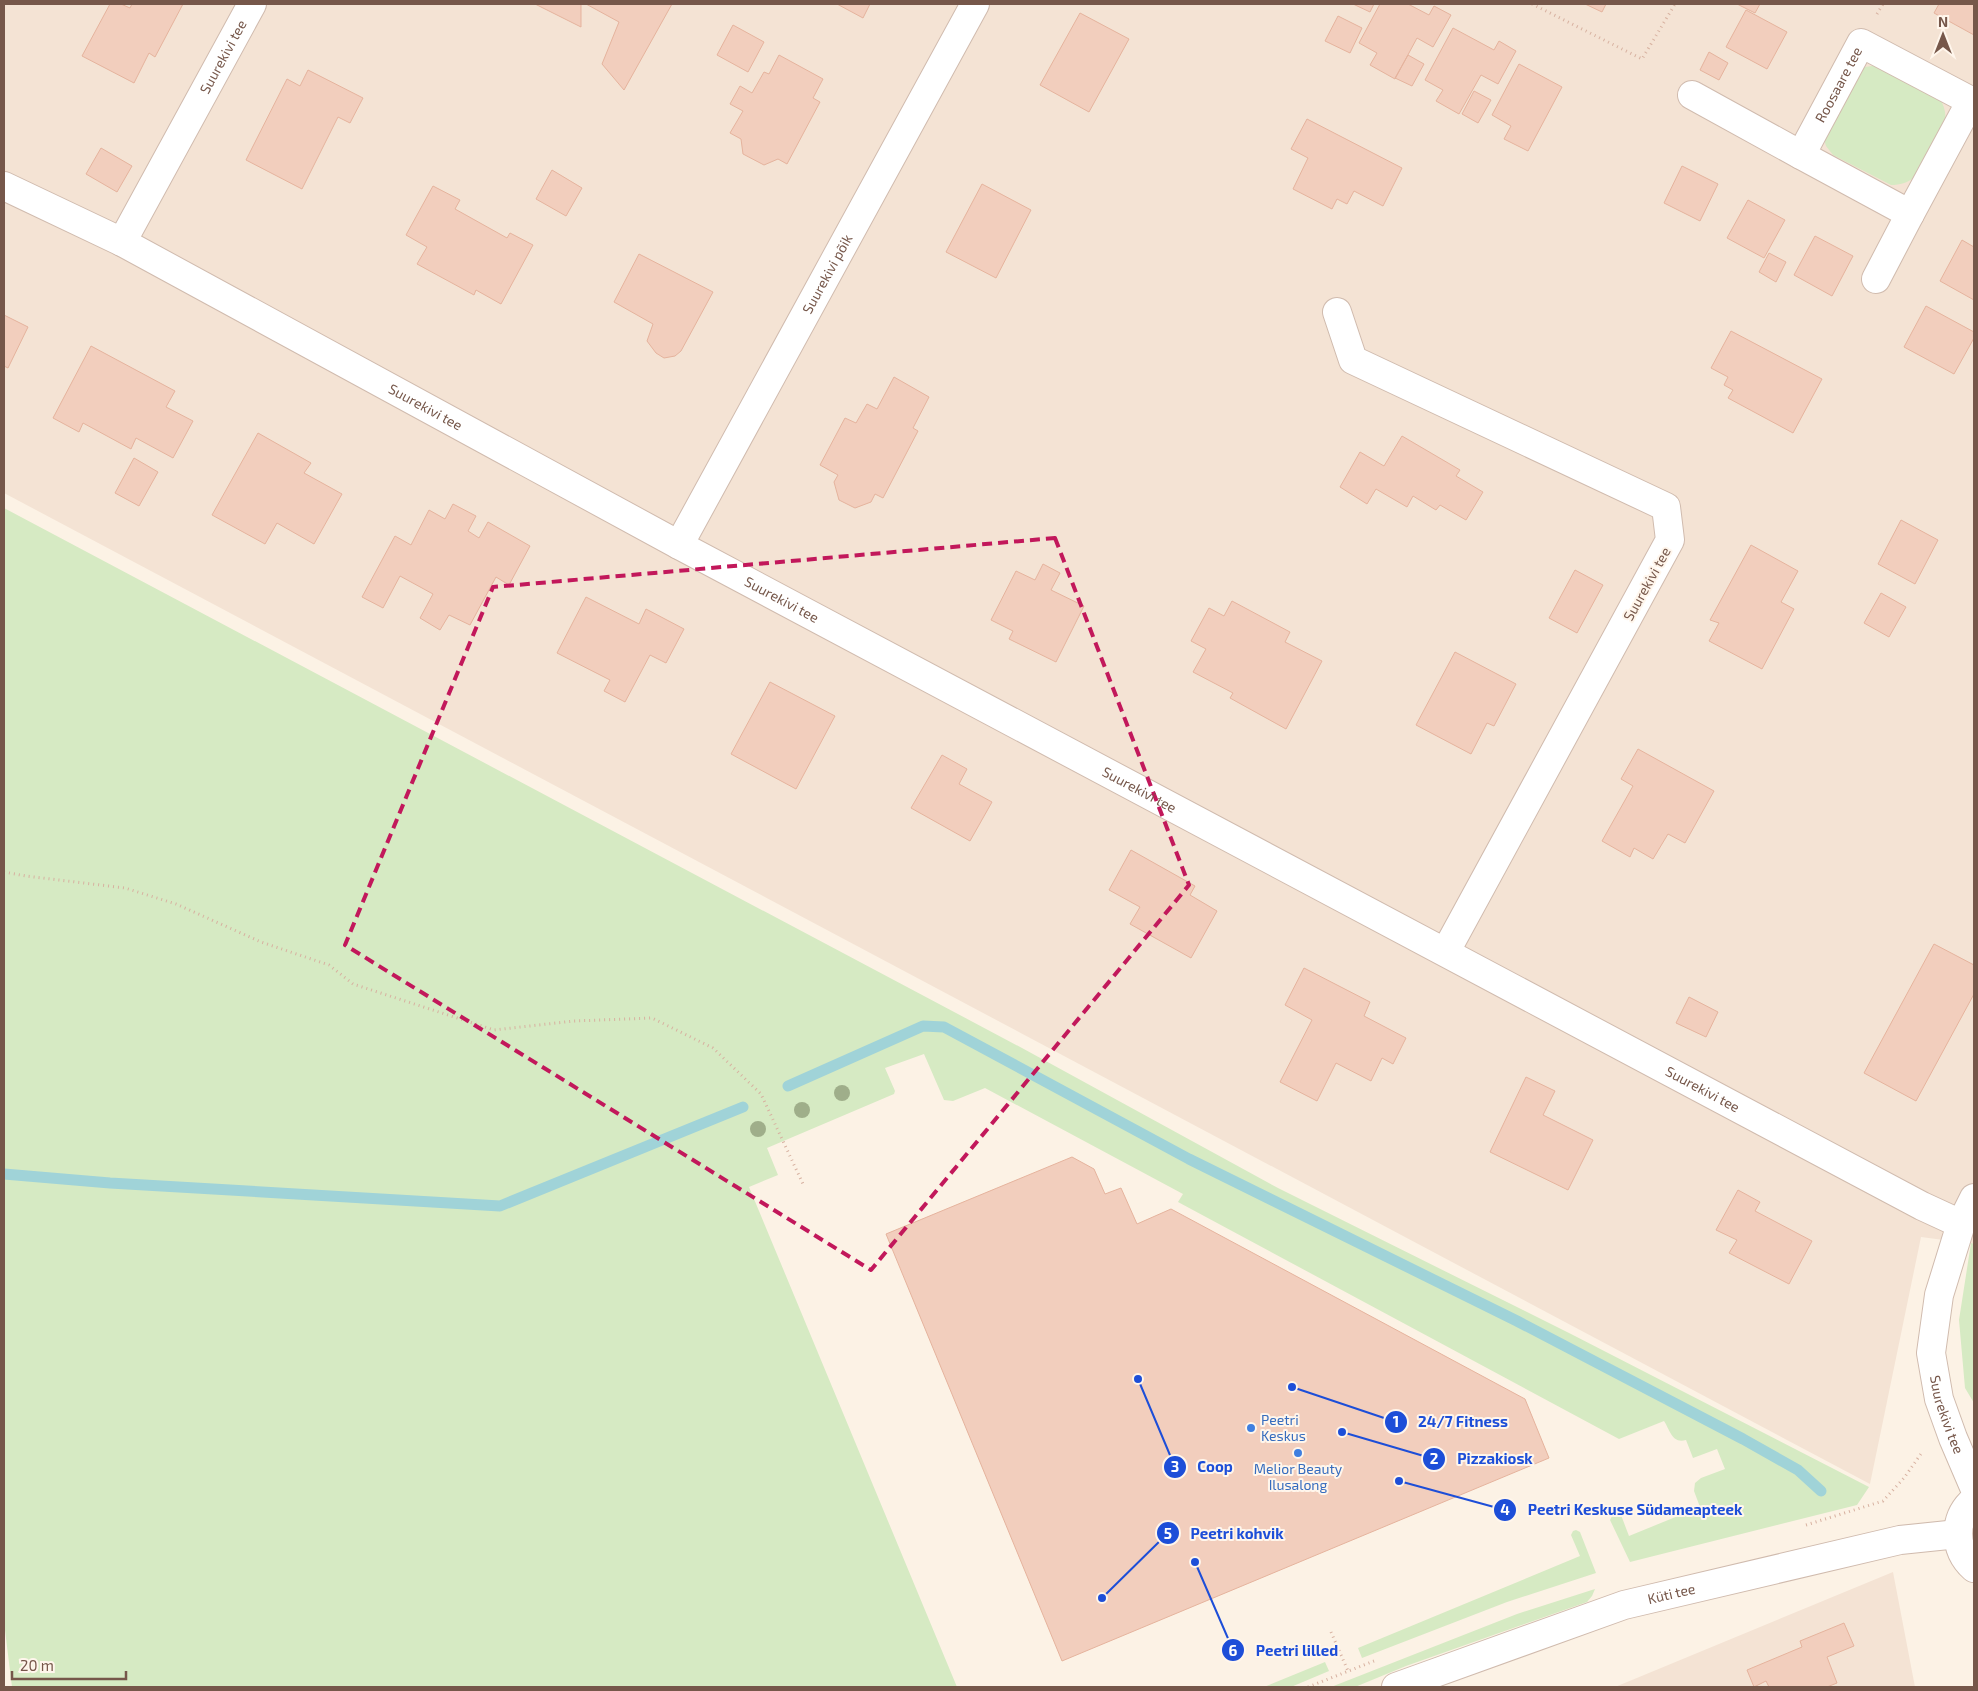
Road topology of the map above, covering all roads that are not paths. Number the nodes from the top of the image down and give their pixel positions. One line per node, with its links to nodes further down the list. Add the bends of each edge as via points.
1 (252, 4): 8 (street, Suurekivi tee)
2 (975, 4): 11 (street, Suurekivi põik)
3 (1692, 95): 5 (street)
4 (1972, 102): 5 (street, Roosaare tee, via 1861,42); 7 (street, Roosaare tee)
5 (1801, 155): 7 (street)
6 (4, 186): 8 (street, Suurekivi tee)
7 (1910, 214): 9 (street, Roosaare tee)
8 (122, 242): 11 (street, Suurekivi tee)
9 (1876, 279)
10 (1337, 312): 12 (street, Suurekivi tee, via 1353,360 1666,506 1670,540)
11 (679, 545): 12 (street, Suurekivi tee)
12 (1446, 951): 14 (street, Suurekivi tee)
13 (1974, 1198): 14 (street, Suurekivi tee)
14 (1961, 1224): 15 (street, Suurekivi tee, via 1940,1295 1931,1353 1940,1399)
15 (1974, 1487)
16 (1974, 1500): 17 (street, via 1960,1519)
17 (1958, 1534): 18 (street, via 1960,1548); 19 (street, Küti tee, via 1900,1540 1624,1605)
18 (1974, 1568)
19 (1396, 1687)

